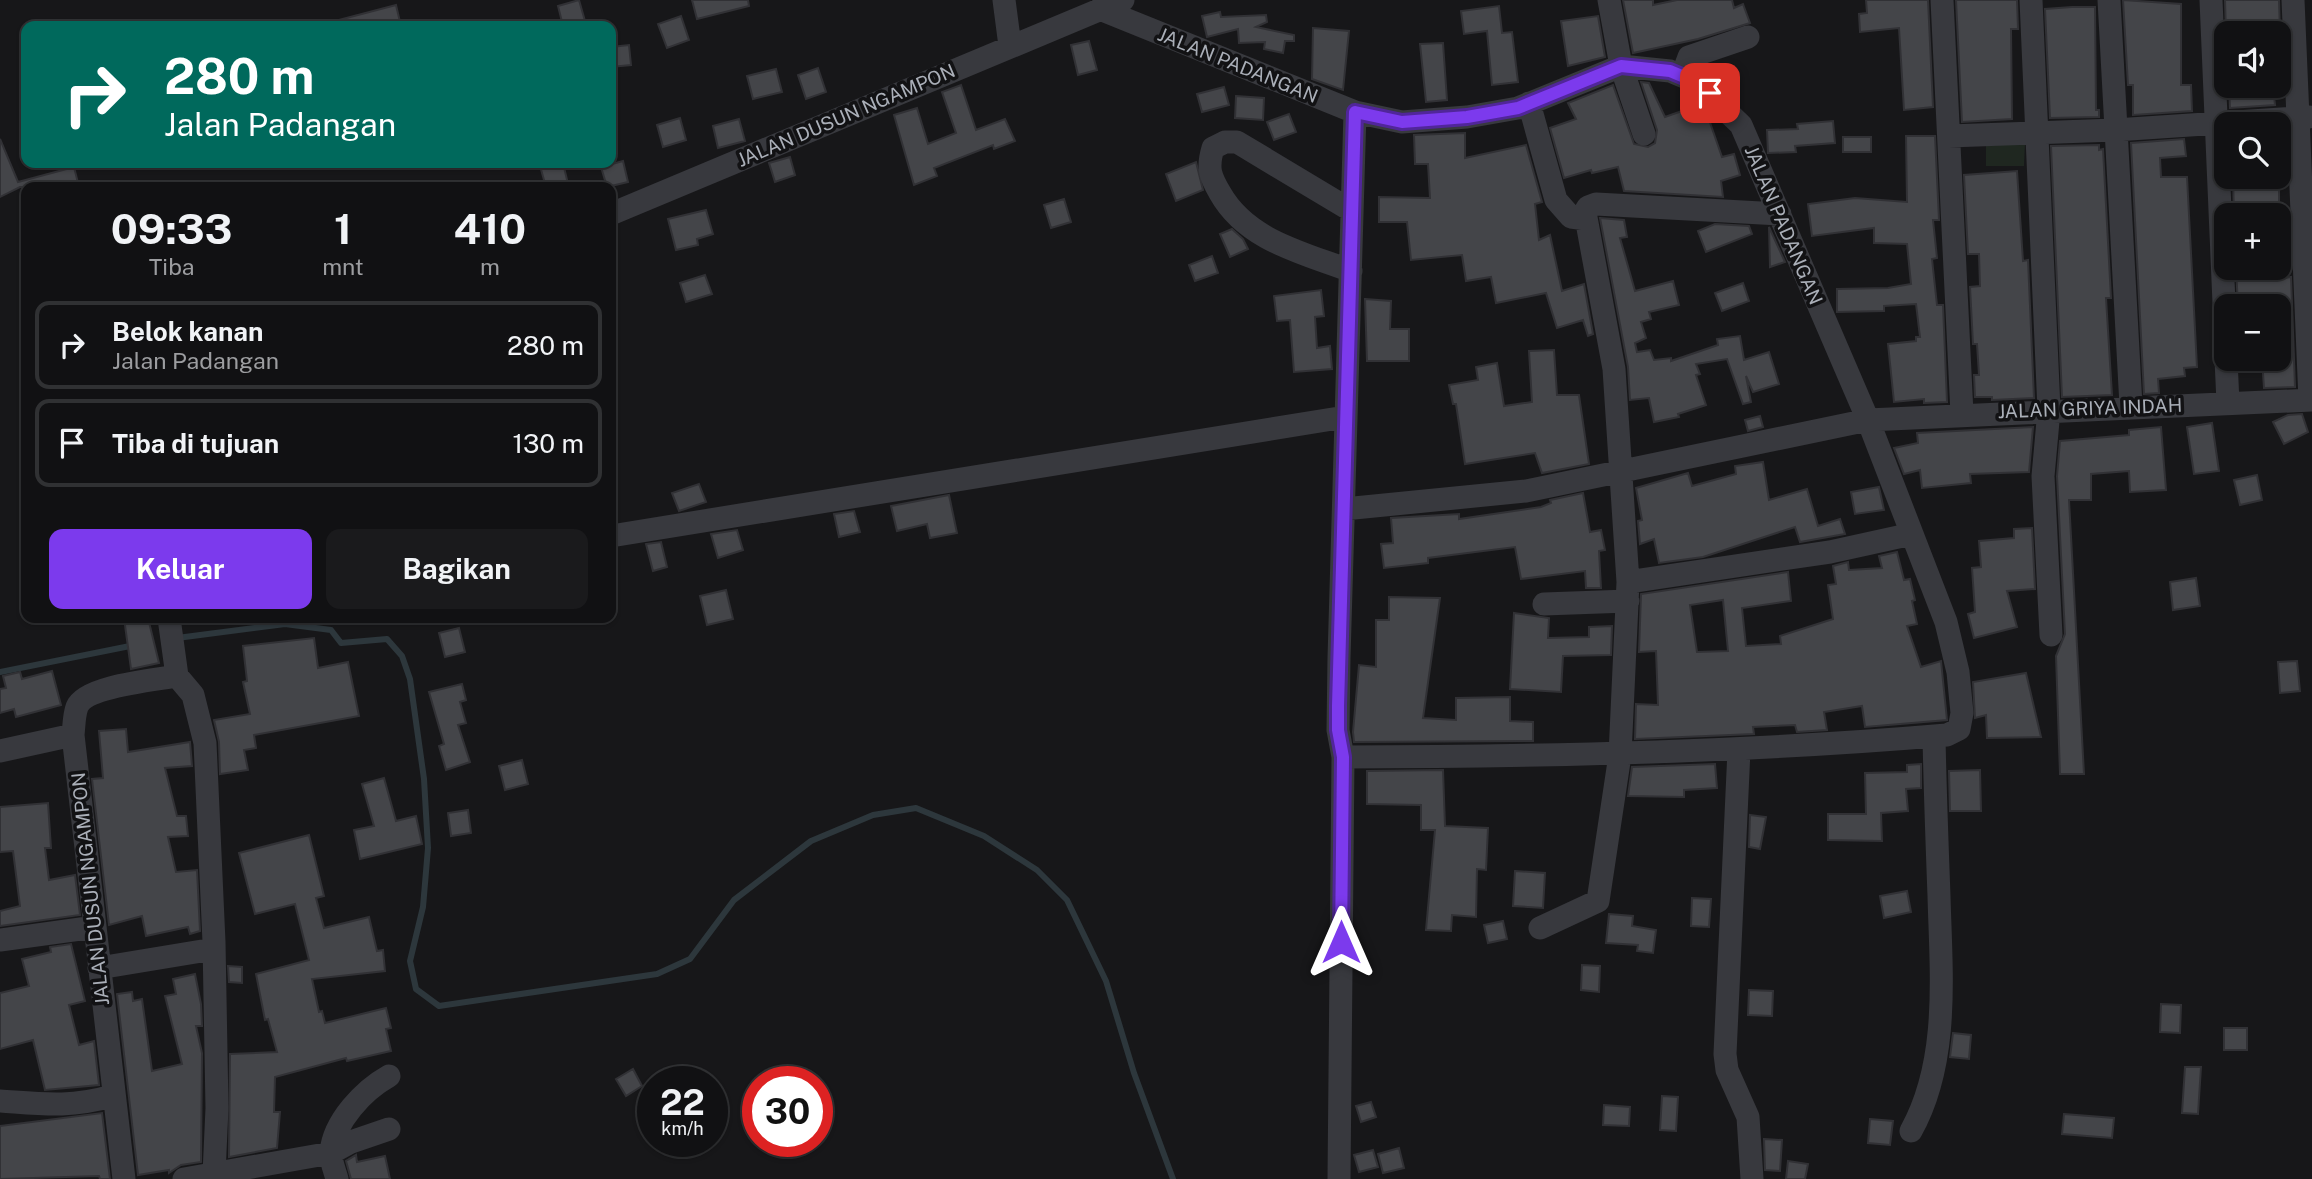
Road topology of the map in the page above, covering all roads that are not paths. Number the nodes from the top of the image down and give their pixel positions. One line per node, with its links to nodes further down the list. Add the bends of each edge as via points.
1 (1004, 0): 11 (street)
2 (1123, 0): 9 (street, JALAN DUSUN NGAMPON)
3 (1609, 0): 12 (street)
4 (1942, 0): 22 (street)
5 (2032, 0): 19 (street)
6 (2109, 0): 20 (street)
7 (2211, 0): 16 (street)
8 (2292, 0): 17 (street)
9 (1087, 9): 11 (street, JALAN DUSUN NGAMPON); 15 (street, JALAN PADANGAN)
10 (1748, 37): 13 (street, via 1689,57)
11 (1010, 46): 25 (street, JALAN DUSUN NGAMPON)
12 (1621, 66): 13 (street, JALAN PADANGAN); 14 (street, JALAN PADANGAN); 21 (street)
13 (1682, 76): 26 (street, JALAN PADANGAN, via 1696,82 1741,125)
14 (1529, 103): 15 (street, JALAN PADANGAN, via 1467,117 1402,122); 27 (street, via 1556,200 1571,217)
15 (1355, 112): 24 (street)
16 (2216, 112)
17 (2304, 118): 31 (street)
18 (2214, 123): 20 (street)
19 (2037, 130): 20 (street); 22 (street); 34 (street)
20 (2115, 130): 33 (street)
21 (1644, 134)
22 (1949, 136): 35 (street)
23 (2219, 189): 29 (street)
24 (1352, 211): 28 (street); 28 (street, via 1247,147 1225,142 1213,148 1208,166 1212,178 1246,226)
25 (616, 212)
26 (1780, 214): 27 (street, via 1596,204 1588,207); 37 (street, JALAN PADANGAN)
27 (1586, 219): 38 (street, via 1614,369)
28 (1351, 271): 36 (street)
29 (2224, 294)
30 (2227, 371): 32 (street)
31 (2311, 400): 32 (street, JALAN GRIYA INDAH)
32 (2228, 403): 33 (street, JALAN GRIYA INDAH)
33 (2131, 406): 34 (street, JALAN GRIYA INDAH)
34 (2049, 410): 35 (street, JALAN GRIYA INDAH); 45 (street, via 2043,476)
35 (1962, 414): 37 (street, JALAN GRIYA INDAH)
36 (1345, 417): 39 (street); 41 (street)
37 (1868, 420): 38 (street, JALAN GRIYA INDAH); 40 (street, JALAN PADANGAN)
38 (1620, 473): 39 (street, JALAN GRIYA INDAH, via 1526,491); 42 (street)
39 (1344, 509): 52 (street, via 1338,730)
40 (1912, 534): 42 (street); 48 (street, JALAN PADANGAN, via 1946,622 1958,672 1959,729)
41 (616, 535)
42 (1628, 591): 43 (street); 51 (street)
43 (1544, 604)
44 (172, 632): 46 (street)
45 (2051, 635)
46 (177, 676): 47 (street, JALAN DUSUN NGAMPON, via 84,697 77,706); 56 (street, via 193,695 205,743)
47 (73, 735): 50 (street); 53 (street, JALAN DUSUN NGAMPON)
48 (1934, 736): 49 (street); 62 (street, via 1942,1003 1924,1101)
49 (1739, 750): 51 (street); 69 (street, via 1725,1054 1727,1070 1748,1117)
50 (0, 751)
51 (1620, 755): 52 (street); 54 (street, via 1598,901)
52 (1343, 757): 68 (street)
53 (95, 927): 55 (street); 57 (street, JALAN DUSUN NGAMPON)
54 (1540, 929)
55 (0, 940)
56 (214, 948): 57 (street); 64 (street)
57 (99, 968): 59 (street, JALAN DUSUN NGAMPON)
58 (389, 1076): 63 (street, via 368,1088 342,1124)
59 (112, 1096): 60 (street, via 55,1107); 65 (street, JALAN DUSUN NGAMPON)
60 (0, 1101)
61 (389, 1129): 63 (street)
62 (1910, 1131)
63 (331, 1153): 64 (street); 67 (street)
64 (214, 1174): 66 (street)
65 (124, 1179)
66 (184, 1179)
67 (337, 1179)
68 (1339, 1179)
69 (1752, 1179)

